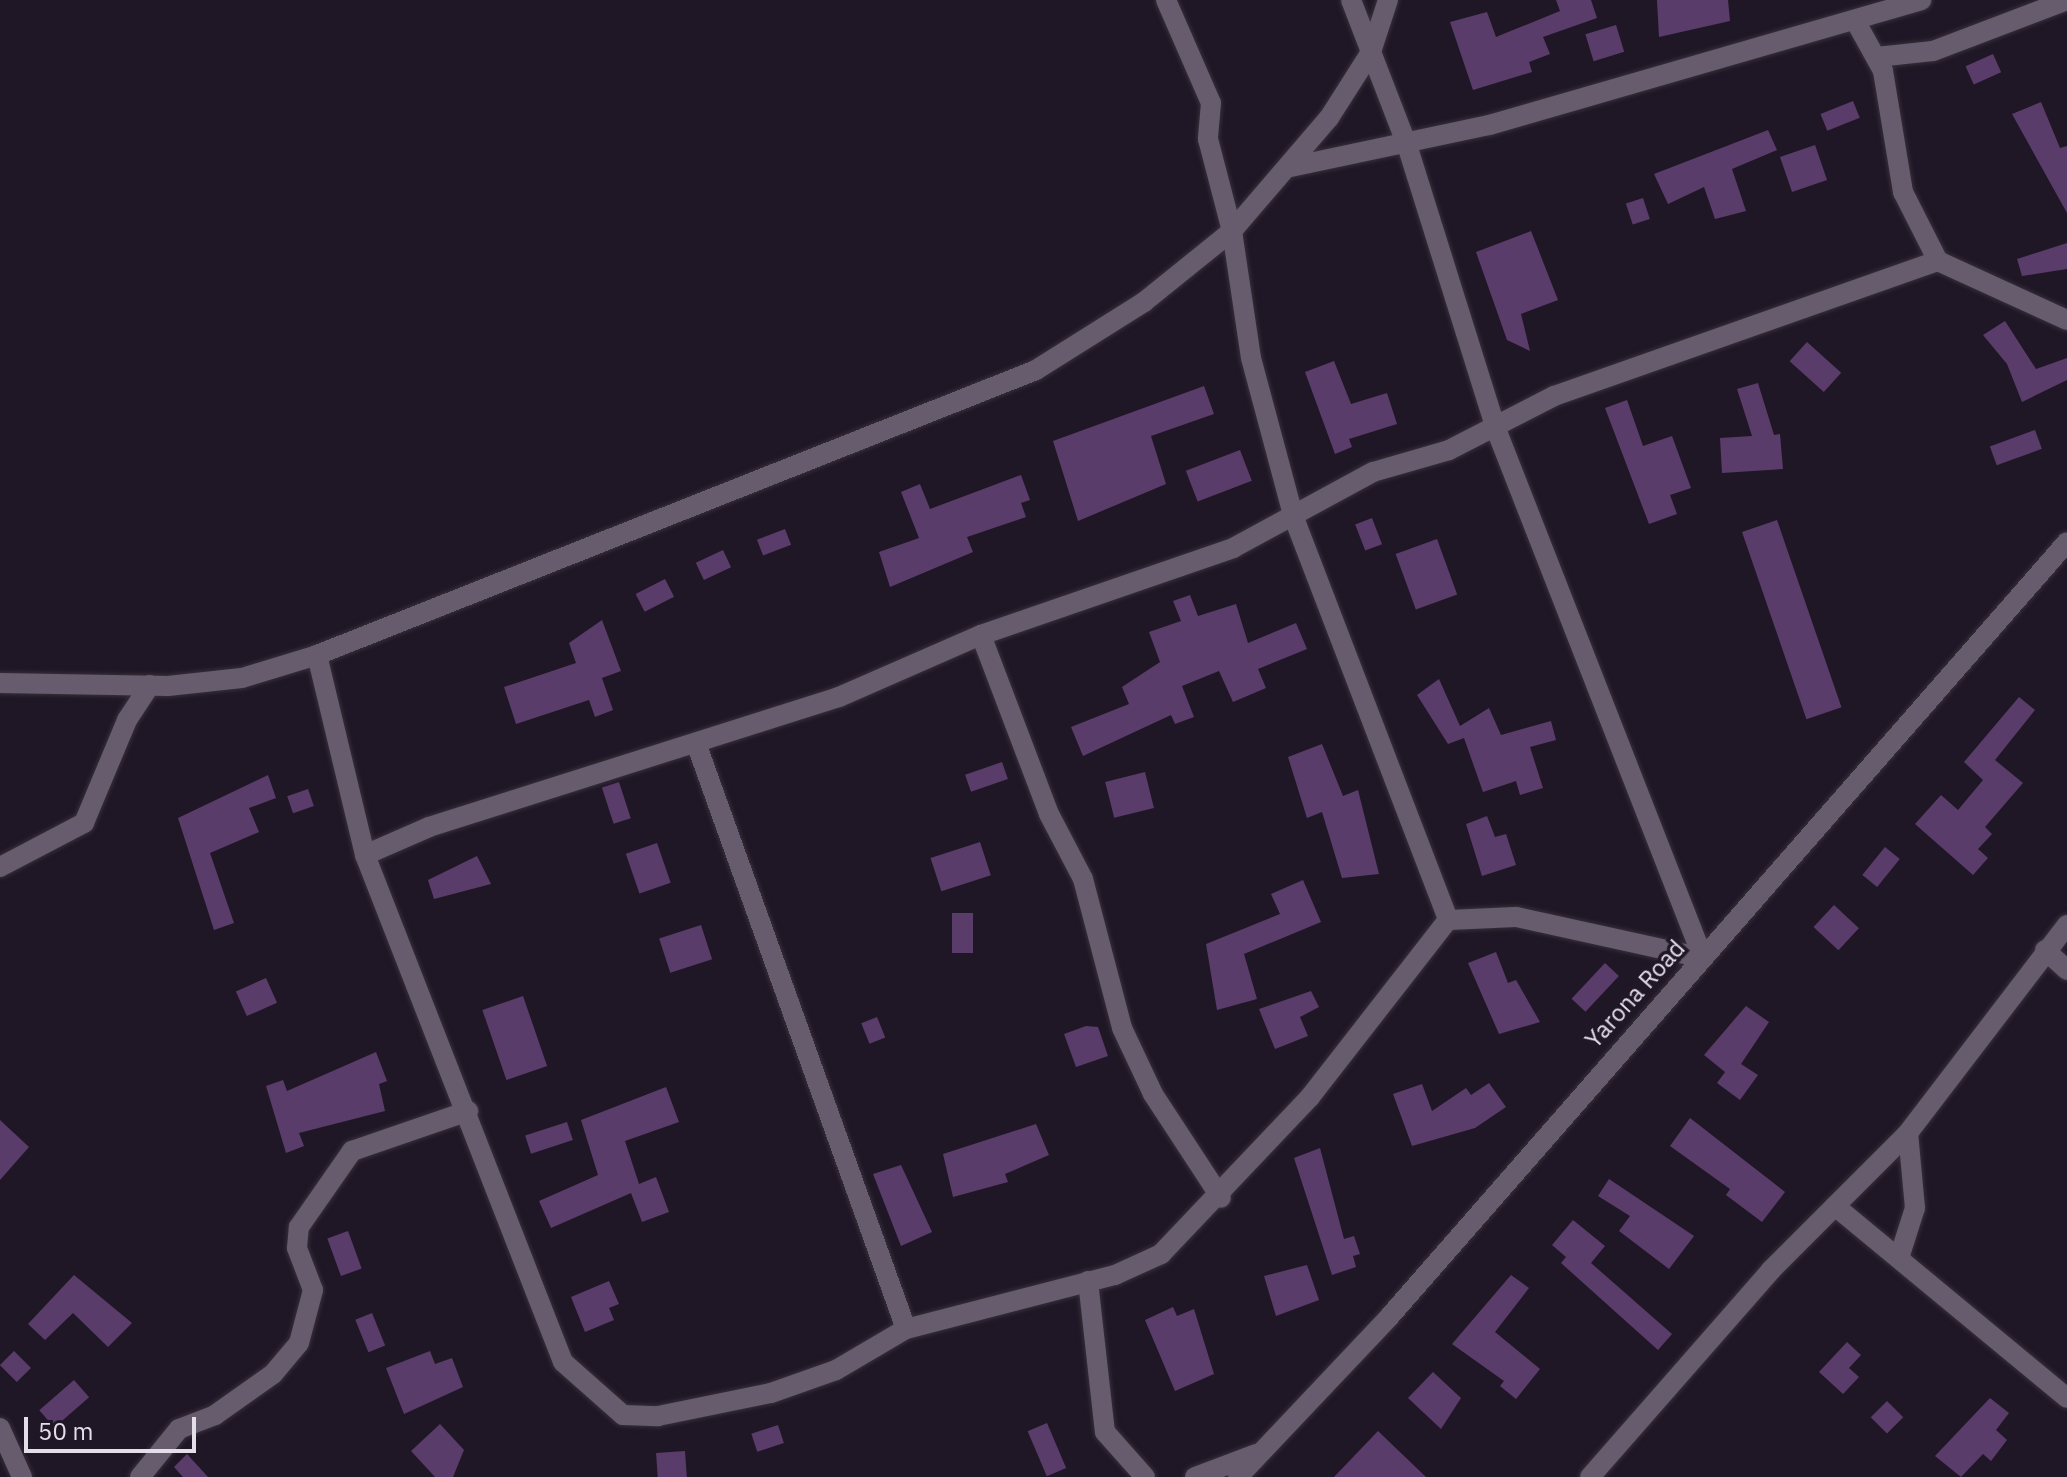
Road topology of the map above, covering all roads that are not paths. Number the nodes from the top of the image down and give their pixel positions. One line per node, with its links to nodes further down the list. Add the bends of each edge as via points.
1 (1166, 0): 11 (street, via 1211,103 1208,139)
2 (1351, 0): 7 (street)
3 (1388, 0): 7 (street)
4 (1921, 0): 6 (street)
5 (2067, 0): 8 (street, via 1933,51)
6 (1857, 24): 8 (street); 9 (street, via 1722,53)
7 (1371, 52): 9 (street); 10 (street)
8 (1877, 57): 12 (street, via 1903,192)
9 (1407, 145): 10 (street, via 1357,148); 14 (street)
10 (1291, 167): 11 (street)
11 (1232, 231): 15 (street, via 1251,358); 18 (street, via 1144,302 1036,370)
12 (1938, 261): 13 (street); 14 (street, via 1554,396)
13 (2067, 320)
14 (1496, 429): 15 (street, via 1373,472); 27 (street)
15 (1294, 518): 17 (street, via 1233,548); 24 (street)
16 (2067, 542): 27 (street, Yarona Road)
17 (981, 635): 21 (street, via 839,697); 31 (street, via 1049,814 1083,879 1122,1028 1153,1094)
18 (317, 655): 20 (street, via 242,678); 22 (street)
19 (0, 683): 20 (street)
20 (150, 685): 23 (street, via 127,720 84,823)
21 (696, 743): 22 (street, via 429,827); 35 (street)
22 (365, 855): 29 (street)
23 (0, 867)
24 (1448, 920): 27 (street, via 1516,917); 31 (street)
25 (2067, 925): 26 (street)
26 (2045, 950): 28 (street); 30 (street)
27 (1703, 958): 38 (street, Yarona Road, via 1390,1316)
28 (2067, 970)
29 (468, 1111): 35 (street, via 563,1362 623,1415 658,1416 771,1393 836,1370); 40 (street, via 352,1151 299,1227 297,1248 313,1290 299,1343 273,1374 215,1415 179,1429)
30 (1908, 1133): 32 (street); 33 (street, via 1915,1208)
31 (1221, 1198): 34 (street, via 1161,1254)
32 (1835, 1206): 33 (street); 44 (street)
33 (1900, 1255): 36 (street)
34 (1088, 1281): 35 (street); 41 (street, via 1105,1432)
35 (906, 1329)
36 (2067, 1398)
37 (0, 1428): 39 (street)
38 (1260, 1452): 42 (street); 43 (street, Yarona Road)
39 (22, 1477)
40 (140, 1477)
41 (1145, 1477)
42 (1195, 1477)
43 (1238, 1477)
44 (1590, 1477)

